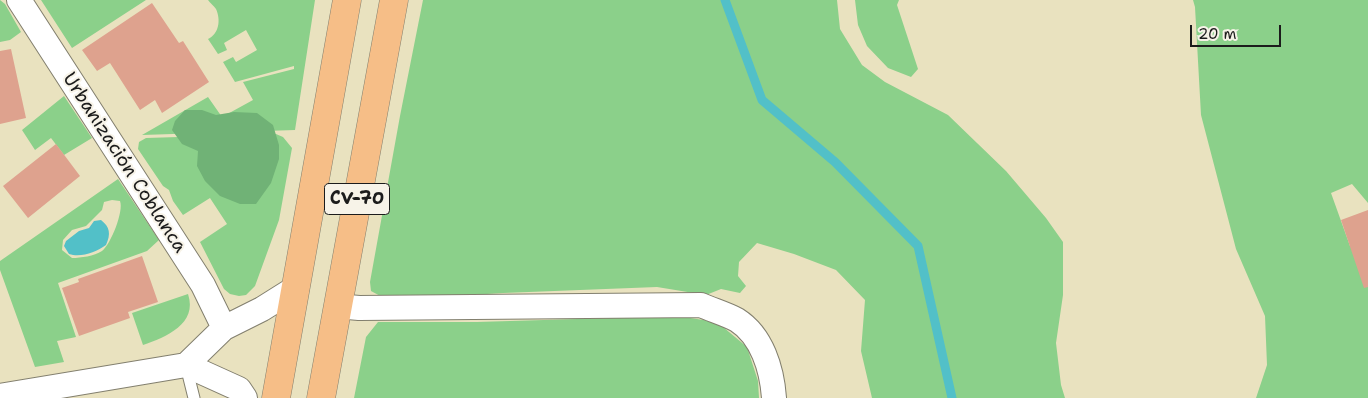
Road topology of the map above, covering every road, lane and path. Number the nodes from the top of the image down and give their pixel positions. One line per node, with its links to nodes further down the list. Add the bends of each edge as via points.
1 (19, 0): 6 (street, Urbanización Coblanca, via 203,285)
2 (347, 0): 4 (main road, CV-70)
3 (394, 0): 5 (main road, CV-70)
4 (297, 287): 6 (street); 11 (main road, CV-70)
5 (337, 306): 12 (main road, CV-70); 13 (street, via 701,305 736,320 752,333 763,349)
6 (224, 328): 7 (street)
7 (186, 365): 8 (street); 9 (lane); 10 (street, via 239,389)
8 (0, 396)
9 (194, 398)
10 (245, 398)
11 (276, 398)
12 (321, 398)
13 (774, 398)

